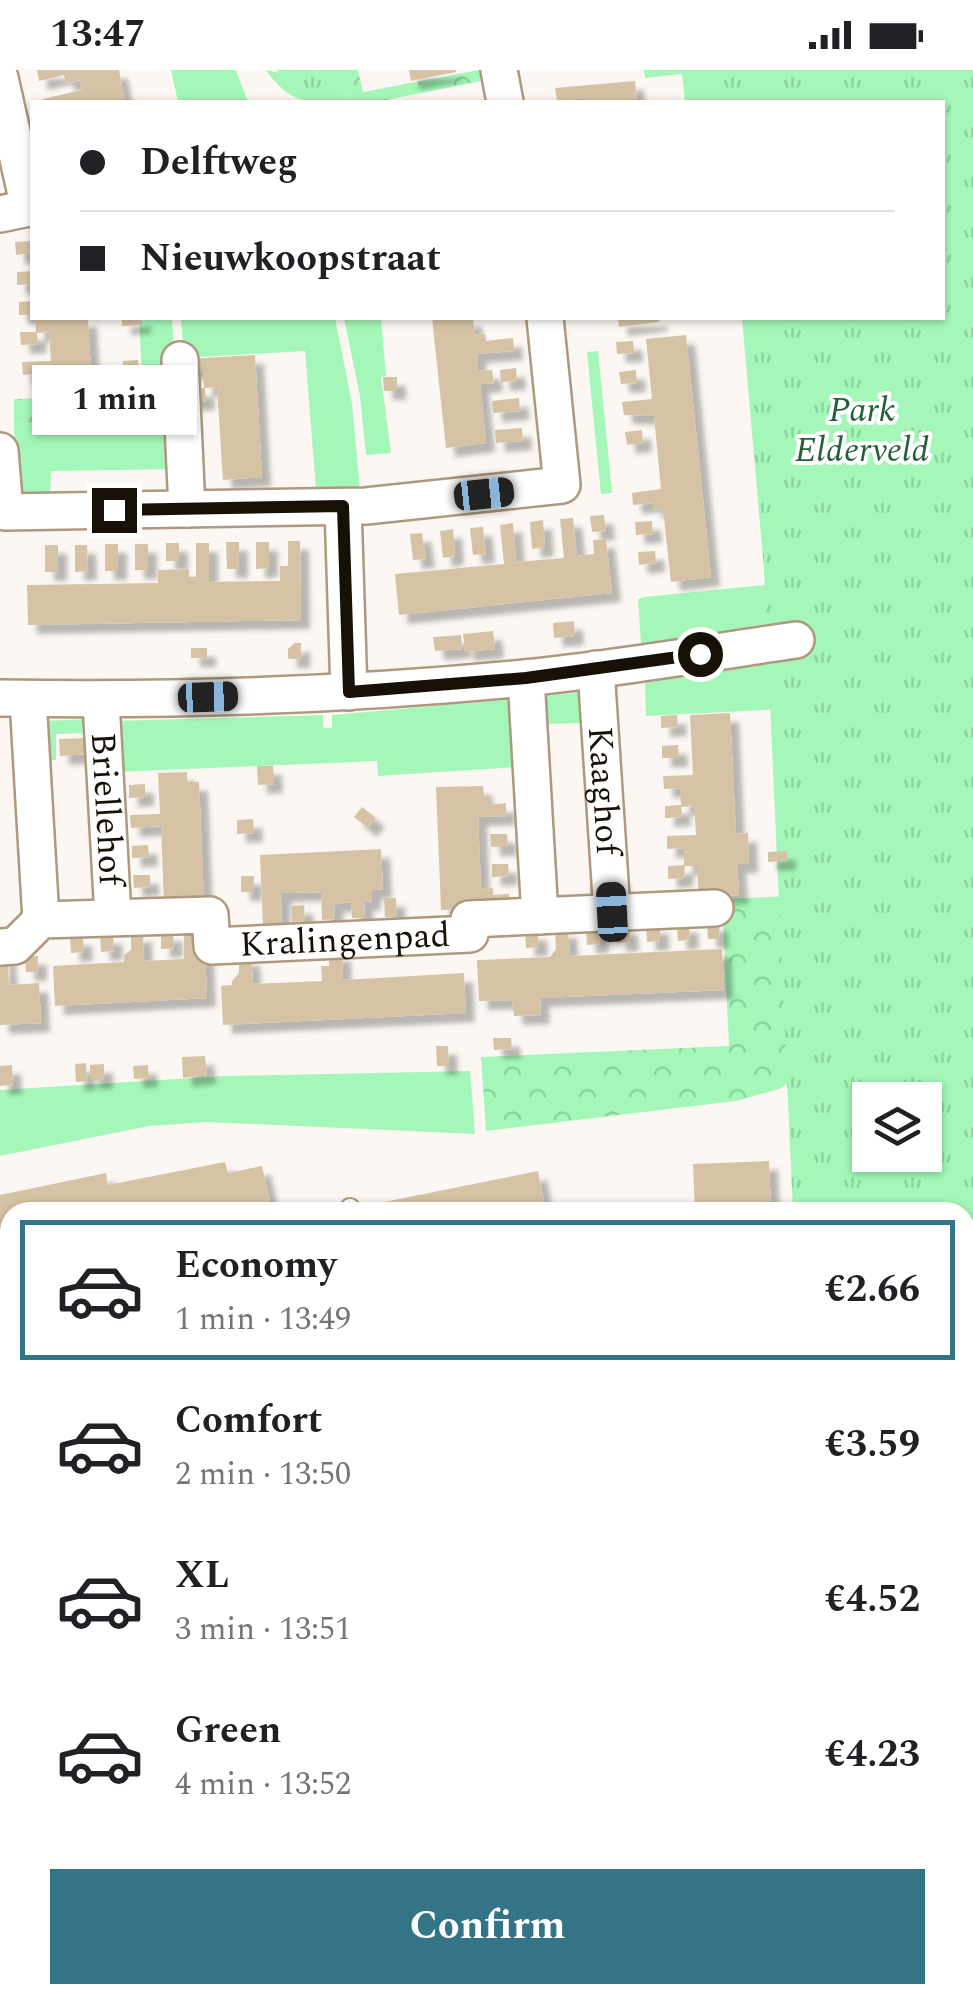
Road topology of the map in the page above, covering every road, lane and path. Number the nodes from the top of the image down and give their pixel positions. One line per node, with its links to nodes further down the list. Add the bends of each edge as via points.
1 (499, 70): 3 (street)
2 (0, 78): 4 (street, via 29,208)
3 (504, 100)
4 (0, 214)
5 (545, 320): 8 (street, via 562,485)
6 (180, 360): 9 (street)
7 (0, 451): 9 (street, via 5,512)
8 (343, 506): 9 (street); 13 (street)
9 (187, 509)
10 (796, 640): 11 (street)
11 (596, 669): 12 (street); 17 (street, Kaaghof)
12 (526, 678): 13 (street); 18 (street, Kaaghof)
13 (349, 692): 15 (street)
14 (14, 698): 15 (street); 20 (street, Briellehof)
15 (101, 701): 19 (street, Briellehof)
16 (716, 908): 17 (street, Kralingenpad)
17 (612, 912): 18 (street, Kralingenpad)
18 (540, 916): 19 (street, Kralingenpad, via 469,919 470,934 212,946 210,915)
19 (113, 917): 20 (street, Kralingenpad)
20 (42, 920): 21 (street, via 15,946)
21 (0, 947)

